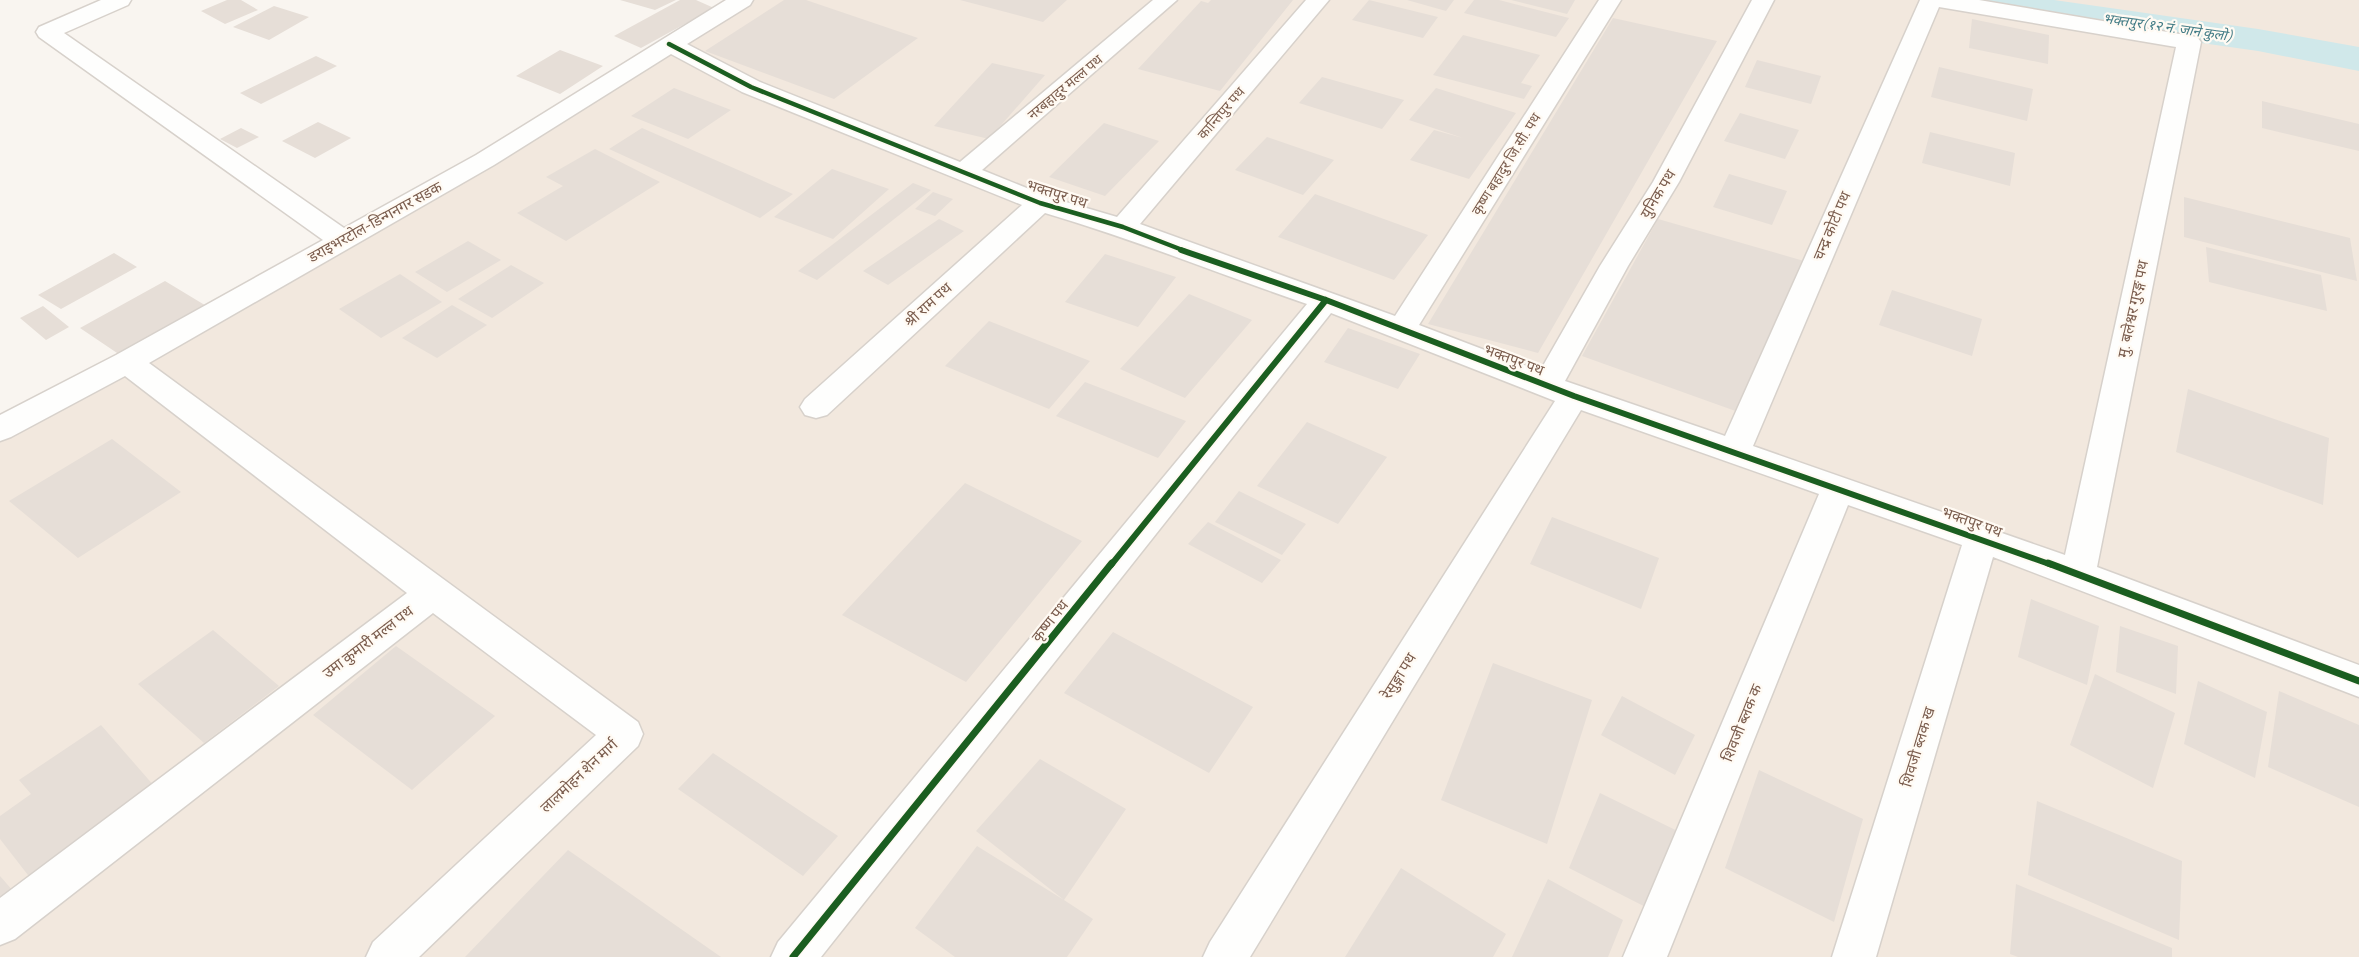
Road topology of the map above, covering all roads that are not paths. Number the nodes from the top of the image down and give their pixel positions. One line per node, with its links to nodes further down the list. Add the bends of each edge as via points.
1 (120, 0): 13 (street, via 47,32)
2 (742, 0): 9 (street, डराइभरटोल-डिन्गनगर सडक)
3 (1166, 0): 10 (street, नरबहादुर मल्ल पथ)
4 (1318, 0): 12 (street, कान्तिपुर पथ)
5 (1610, 0): 15 (street, कृष्ण बहादुर जि.सी. पथ)
6 (1763, 0): 17 (street, युनिक पथ, via 1666,182 1614,266)
7 (1931, 0): 20 (street, चन्द्र कोटी पथ)
8 (1939, 0): 23 (street, मु. बलेश्वर गुरङ्ग पथ, via 2189,42)
9 (669, 44): 10 (street, भक्तपुर पथ, via 751,87); 13 (street, डराइभरटोल-डिन्गनगर सडक, via 485,160)
10 (964, 172): 11 (street, भक्तपुर पथ)
11 (1040, 203): 12 (street, भक्तपुर पथ); 18 (street, श्री राम पथ)
12 (1123, 227): 14 (street, भक्तपुर पथ)
13 (342, 240): 16 (street, डराइभरटोल-डिन्गनगर सडक)
14 (1326, 300): 15 (street, भक्तपुर पथ); 28 (street, कृष्ण पथ)
15 (1401, 329): 17 (street, भक्तपुर पथ)
16 (127, 362): 19 (street, डराइभरटोल-डिन्गनगर सडक); 24 (street)
17 (1561, 391): 20 (street, भक्तपुर पथ); 29 (street, रेसुङ्गा पथ)
18 (816, 407)
19 (0, 429)
20 (1734, 453): 21 (street, भक्तपुर पथ)
21 (1838, 488): 22 (street, भक्तपुर पथ); 30 (street, शिवजी ब्लक क)
22 (1982, 538): 23 (street, भक्तपुर पथ); 31 (street, शिवजी ब्लक ख)
23 (2078, 575): 25 (street, भक्तपुर पथ)
24 (432, 593): 26 (street, उमा कुमारी मल्ल पथ); 27 (street, लालमोहन शेन मार्ग, via 624,734)
25 (2359, 681)
26 (0, 924)
27 (388, 957)
28 (793, 957)
29 (1225, 957)
30 (1645, 957)
31 (1854, 957)

